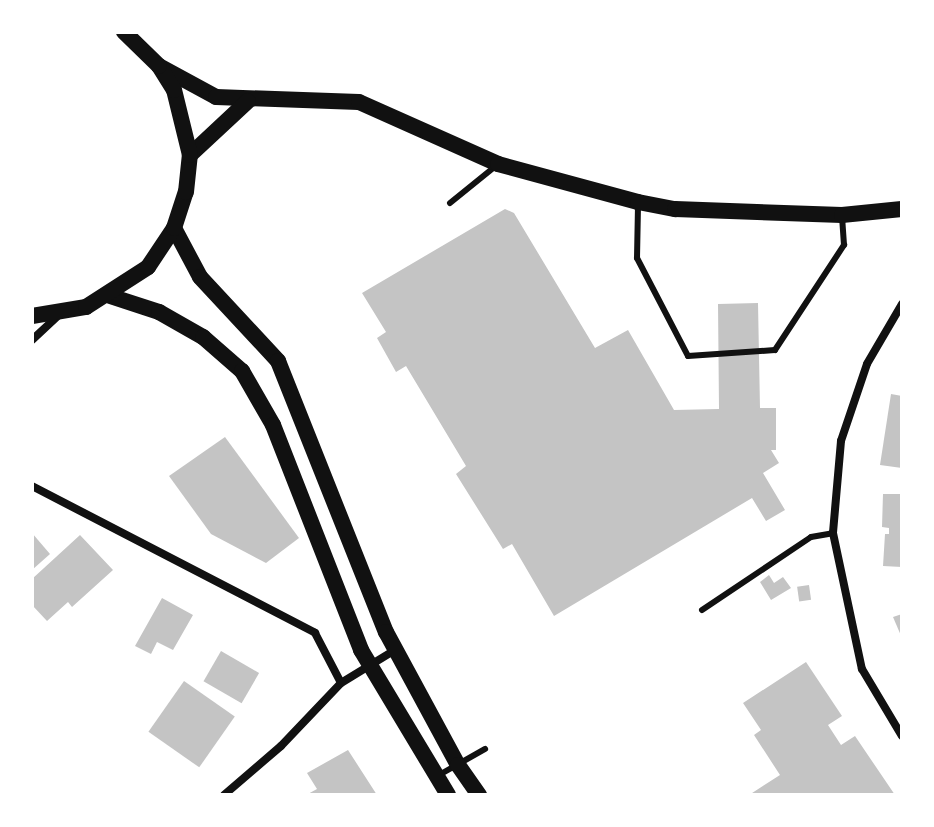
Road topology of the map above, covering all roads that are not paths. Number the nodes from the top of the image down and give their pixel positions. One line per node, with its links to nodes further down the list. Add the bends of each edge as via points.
1 (124, 32): 2 (main road)
2 (159, 66): 3 (main road, via 216,97); 4 (main road, via 184,117)
3 (248, 101): 4 (main road); 5 (main road, via 290,96 359,102)
4 (190, 155): 10 (main road, via 186,192)
5 (498, 164): 6 (main road); 7 (lane)
6 (638, 202): 9 (main road, via 675,209); 9 (lane, via 637,258 688,356 775,350 844,245)
7 (450, 203)
8 (902, 209): 9 (main road)
9 (842, 215)
10 (174, 228): 11 (main road, via 148,267); 19 (main road, via 200,277 278,361)
11 (110, 296): 13 (main road); 20 (main road, via 170,318 203,337 242,371 273,425)
12 (902, 304): 17 (street, via 867,364 841,441)
13 (60, 314): 14 (main road); 15 (street)
14 (32, 316)
15 (32, 340)
16 (32, 486): 21 (street, via 315,633)
17 (833, 533): 18 (lane, via 811,537); 22 (street, via 862,669)
18 (702, 610)
19 (395, 650): 20 (street); 24 (main road)
20 (369, 665): 21 (street); 25 (main road)
21 (341, 683): 26 (street, via 281,746)
22 (902, 736)
23 (485, 749): 24 (lane)
24 (458, 765): 25 (lane); 28 (main road)
25 (436, 777): 27 (main road)
26 (224, 795)
27 (448, 795)
28 (479, 795)

